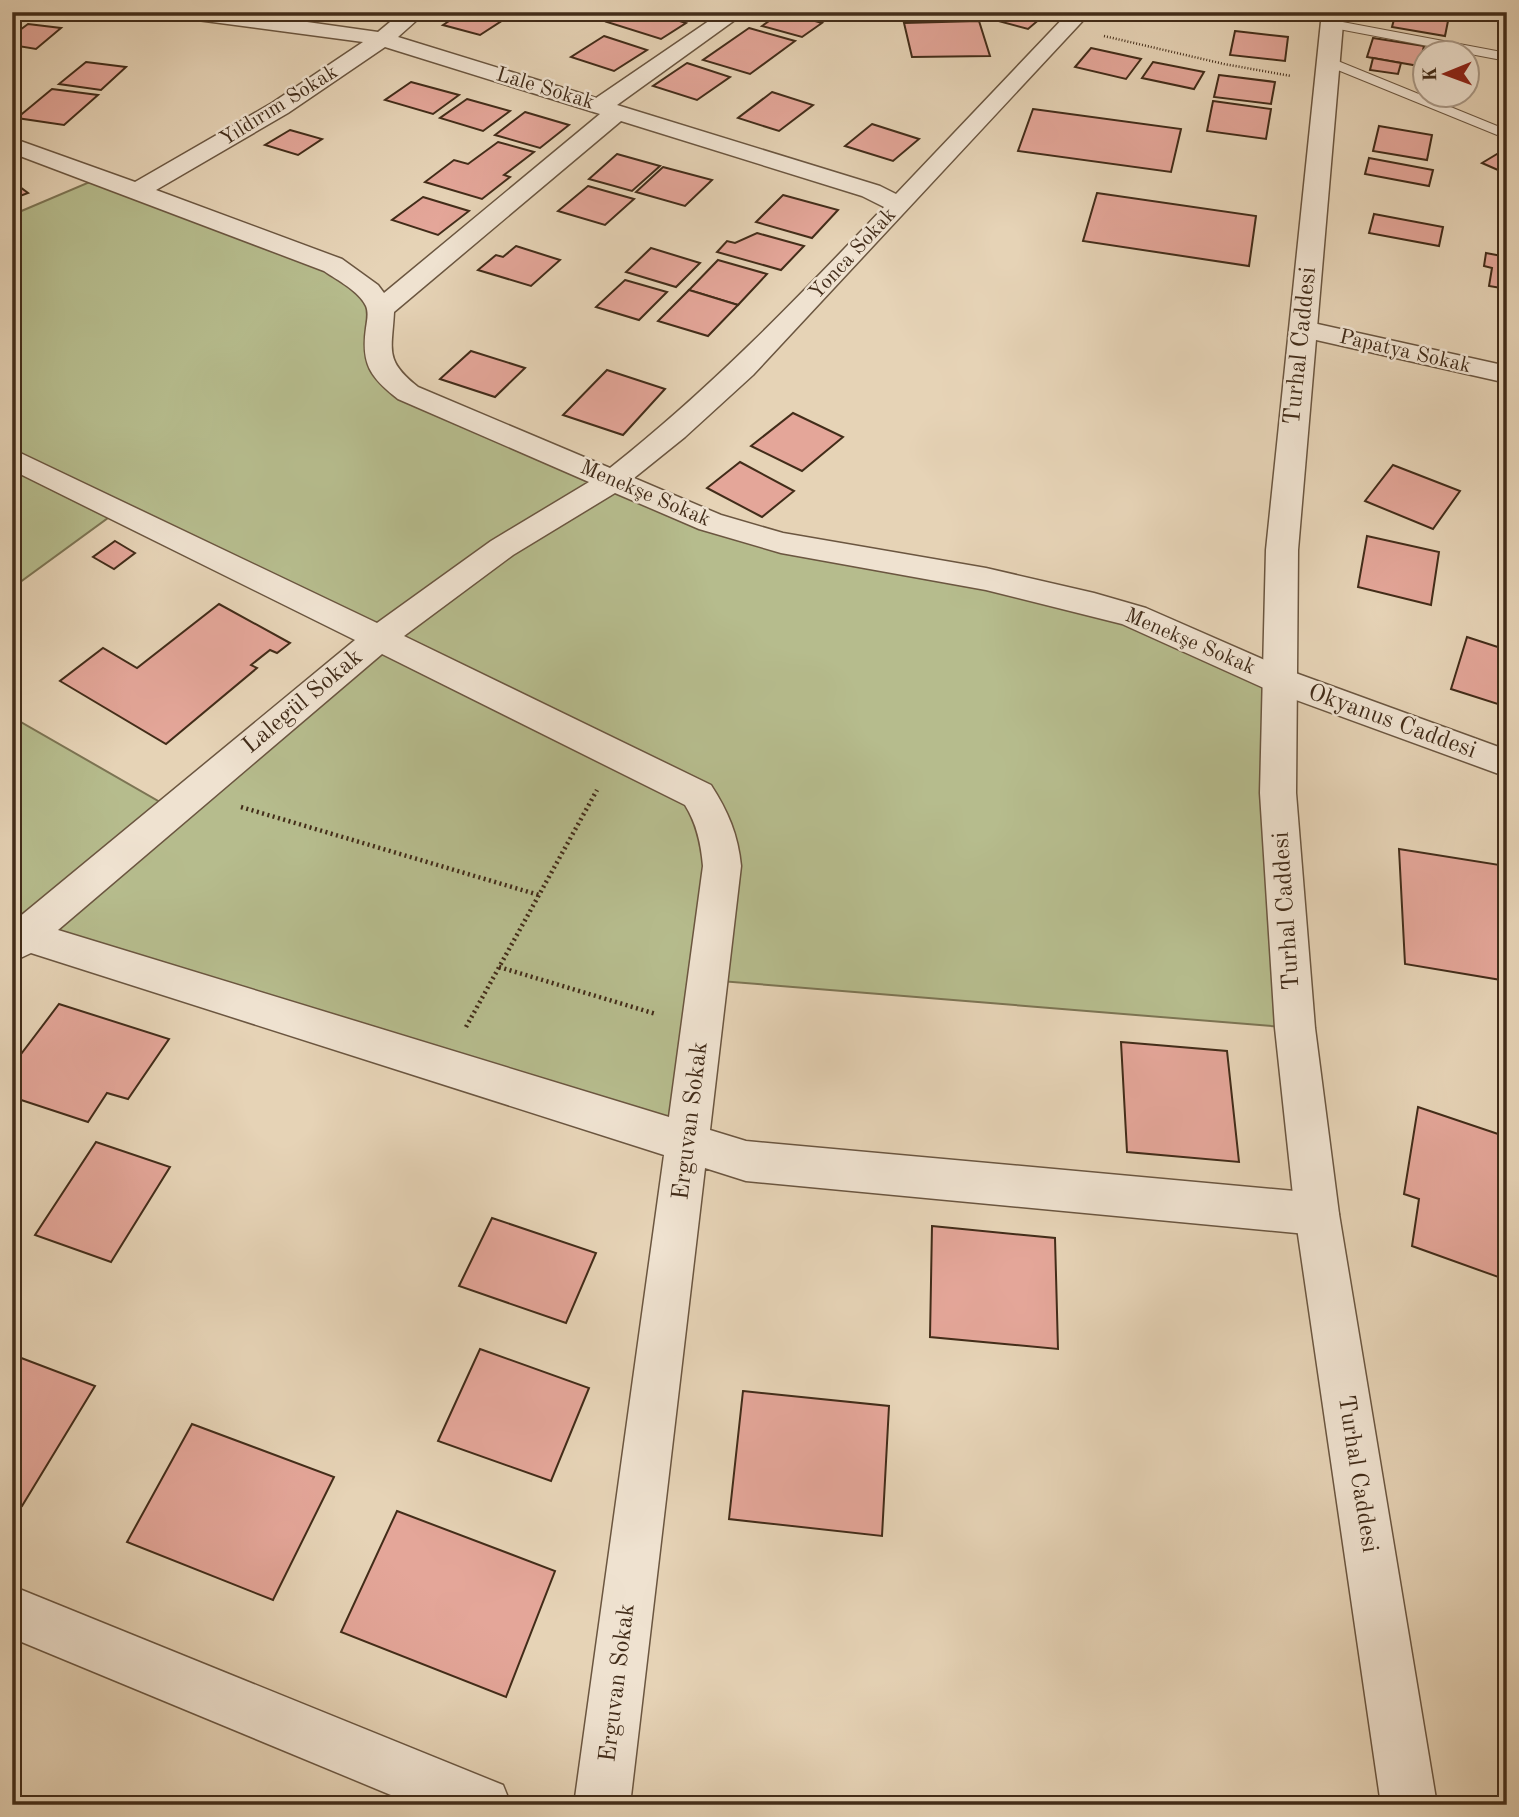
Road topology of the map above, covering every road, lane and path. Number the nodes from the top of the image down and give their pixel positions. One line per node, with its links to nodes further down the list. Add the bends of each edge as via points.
1 (182, 12): 6 (street, Lale Sokak)
2 (416, 12): 6 (street, Yıldırım Sokak)
3 (736, 12): 9 (street)
4 (1332, 18): 7 (lane); 8 (street, Turhal Caddesi)
5 (1075, 20): 8 (path, via 1224,64); 13 (street, Yonca Sokak)
6 (383, 39): 9 (street, Lale Sokak); 12 (street, Yıldırım Sokak, via 295,98)
7 (1507, 57)
8 (1327, 72): 10 (lane); 15 (street, Turhal Caddesi)
9 (608, 109): 13 (street, Lale Sokak, via 871,191); 14 (street)
10 (1507, 135)
11 (12, 145): 12 (street)
12 (136, 192): 14 (street, via 333,265 369,291)
13 (898, 205): 18 (street, Yonca Sokak, via 743,369)
14 (381, 309): 18 (street, Menekşe Sokak, via 376,350 389,379 408,393)
15 (1304, 329): 16 (street, Papatya Sokak); 20 (street, Turhal Caddesi, via 1282,550)
16 (1507, 375)
17 (12, 457): 19 (street, Erguvan Sokak)
18 (612, 481): 19 (street, Lalegül Sokak, via 502,548); 20 (street, Menekşe Sokak, via 710,522 770,540 986,579 1094,604 1185,637)
19 (379, 638): 21 (street, Erguvan Sokak); 23 (street, Lalegül Sokak)
20 (1278, 680): 22 (street, Okyanus Caddesi); 30 (street, Turhal Caddesi, via 1278,793 1287,920)
21 (616, 755): 24 (path); 27 (street, Erguvan Sokak, via 698,795 721,840 722,866)
22 (1507, 764)
23 (194, 794): 24 (path); 25 (street, Lalegül Sokak)
24 (539, 895): 26 (path)
25 (18, 940): 28 (street)
26 (499, 967): 27 (path); 28 (path)
27 (702, 1028): 29 (street, Erguvan Sokak)
28 (443, 1068): 29 (street)
29 (688, 1144): 30 (street, via 746,1161); 33 (street, Erguvan Sokak)
30 (1317, 1214): 34 (street, Turhal Caddesi)
31 (12, 1612): 32 (street)
32 (483, 1805)
33 (602, 1805)
34 (1409, 1805)

